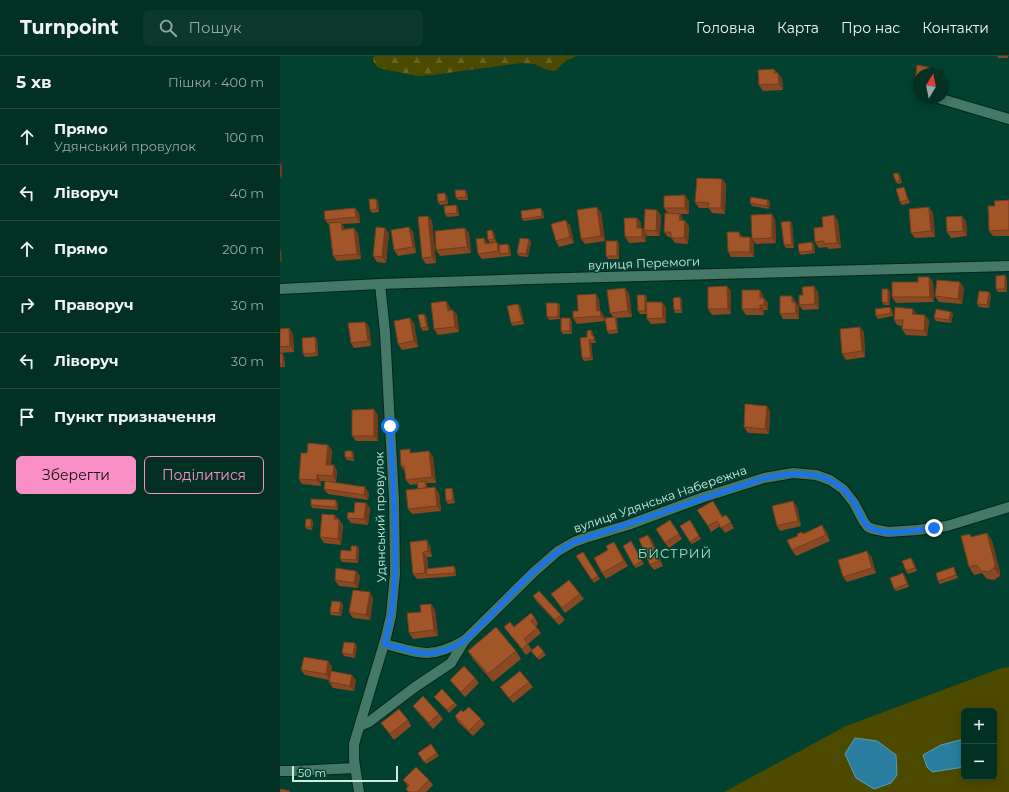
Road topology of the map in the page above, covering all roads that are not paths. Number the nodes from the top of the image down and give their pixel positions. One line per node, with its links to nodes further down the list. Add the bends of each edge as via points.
1 (949, 101): 2 (street)
2 (1009, 119)
3 (1009, 266): 4 (street, вулиця Перемоги)
4 (380, 284): 5 (street, вулиця Перемоги); 8 (street, Удянський провулок, via 390,419 395,562 391,616)
5 (280, 289)
6 (1009, 507): 7 (street, вулиця Удянська Набережна, via 947,526 883,531 868,527 849,495 830,480 816,475 793,473 764,478 564,547 534,572)
7 (466, 640): 8 (street, via 448,649 426,654); 9 (street, вулиця Удянська Набережна, via 446,667)
8 (384, 644): 9 (street, Удянський провулок)
9 (360, 726): 10 (street, Удянський провулок, via 354,749)
10 (355, 768): 11 (street); 12 (street, Удянський провулок)
11 (280, 771)
12 (359, 792)

